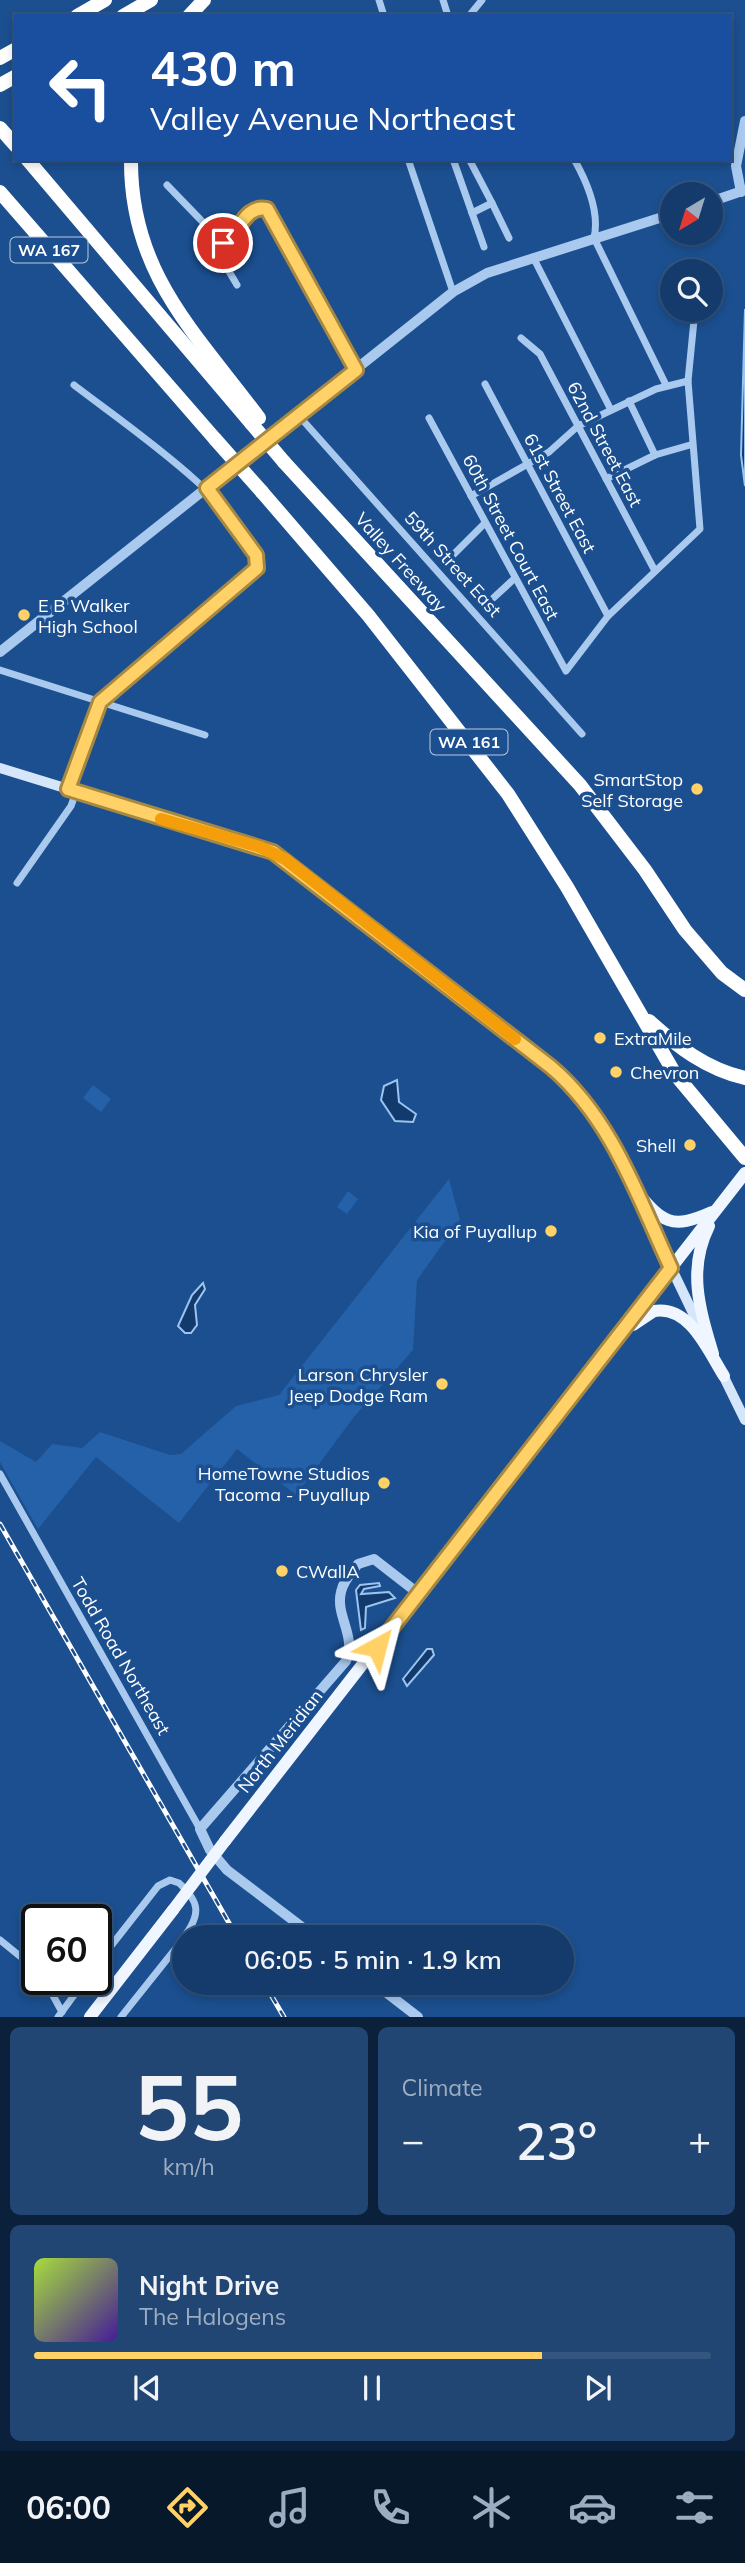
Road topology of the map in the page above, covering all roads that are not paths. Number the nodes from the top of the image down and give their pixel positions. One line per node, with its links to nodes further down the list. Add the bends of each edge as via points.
1 (105, 0): 5 (highway)
2 (151, 0): 6 (highway)
3 (204, 0): 7 (highway)
4 (482, 0): 8 (street)
5 (80, 14)
6 (126, 14)
7 (191, 14)
8 (471, 14)
9 (745, 121): 19 (street, via 736,166)
10 (0, 128): 11 (highway)
11 (14, 144)
12 (29, 161): 43 (highway, Valley Freeway / WA 167)
13 (131, 161): 43 (highway, via 138,234 156,278)
14 (409, 161): 31 (street)
15 (454, 161): 23 (street)
16 (471, 161): 22 (street)
17 (575, 161): 26 (street, via 597,223)
18 (167, 185): 27 (street)
19 (743, 191): 21 (street)
20 (0, 194): 67 (highway, WA 161, bridge, via 368,615 508,793)
21 (723, 198)
22 (492, 203): 23 (street); 25 (street)
23 (472, 213): 28 (street)
24 (660, 218): 26 (street)
25 (509, 238)
26 (594, 238): 29 (street); 38 (street)
27 (223, 243): 30 (street, via 223,264); 34 (street, via 251,212 258,207 267,209)
28 (484, 247)
29 (533, 257): 31 (street); 40 (street)
30 (237, 285)
31 (453, 292): 34 (street)
32 (694, 322): 35 (street)
33 (521, 338): 44 (street, 62nd Street East, via 540,354)
34 (356, 370): 41 (street)
35 (688, 381): 38 (street); 45 (street)
36 (485, 384): 47 (street, 61st Street East)
37 (74, 385): 49 (street)
38 (666, 385): 39 (street)
39 (629, 401): 40 (street); 46 (street)
40 (611, 410): 44 (street)
41 (299, 416): 49 (street); 61 (street, 59th Street East)
42 (429, 418): 50 (street, 60th Street Court East)
43 (255, 421): 51 (highway, Valley Freeway / WA 167, bridge)
44 (578, 426): 47 (street, via 562,443); 48 (street, 62nd Street East)
45 (691, 444): 46 (street); 54 (street, via 700,529)
46 (655, 455): 48 (street)
47 (527, 466): 50 (street); 57 (street, 61st Street East)
48 (606, 479): 54 (street, 62nd Street East)
49 (207, 488): 58 (street); 60 (street, via 258,562 243,582)
50 (471, 496): 52 (street, 60th Street Court East)
51 (331, 514): 66 (highway, Valley Freeway / WA 161, via 580,785 685,930 722,973)
52 (485, 523): 53 (street); 55 (street, 60th Street Court East)
53 (452, 556)
54 (655, 571): 57 (street)
55 (515, 578): 56 (street); 57 (street, 60th Street Court East, via 566,671)
56 (489, 602)
57 (608, 616)
58 (0, 652)
59 (0, 670): 60 (street)
60 (100, 702): 62 (street); 64 (street)
61 (582, 734)
62 (205, 735)
63 (0, 768): 64 (main road)
64 (72, 791): 65 (street, via 71,806); 71 (main road, via 285,859 565,1079 601,1124)
65 (17, 883)
66 (745, 990)
67 (643, 1015): 68 (highway, via 675,1045 709,1067); 69 (highway, WA 161, via 675,1074)
68 (745, 1078)
69 (745, 1158)
70 (745, 1173): 72 (main road, North Meridian)
71 (635, 1190): 72 (main road, via 658,1216 673,1223); 73 (main road)
72 (716, 1211): 73 (main road, North Meridian); 75 (main road, via 699,1252 695,1279)
73 (671, 1268): 74 (main road, North Meridian); 75 (main road)
74 (618, 1336): 76 (main road, via 654,1311 677,1315 696,1331); 79 (main road, North Meridian)
75 (713, 1354): 76 (main road)
76 (724, 1376): 77 (main road)
77 (745, 1420)
78 (0, 1475): 80 (street, Todd Road Northeast)
79 (419, 1594): 80 (street, via 374,1559 358,1564 340,1594 351,1642 346,1661); 91 (main road, North Meridian, bridge)
80 (200, 1829): 82 (street, Todd Road Northeast, via 227,1870)
81 (192, 1925): 84 (street, via 196,1902 179,1882 166,1881)
82 (299, 1925)
83 (0, 1940): 86 (street)
84 (112, 1945)
85 (172, 1953): 92 (street)
86 (21, 1957)
87 (51, 1995): 90 (street)
88 (74, 1995): 90 (street)
89 (390, 1995): 93 (street)
90 (60, 2014)
91 (90, 2017)
92 (121, 2017)
93 (418, 2017)

